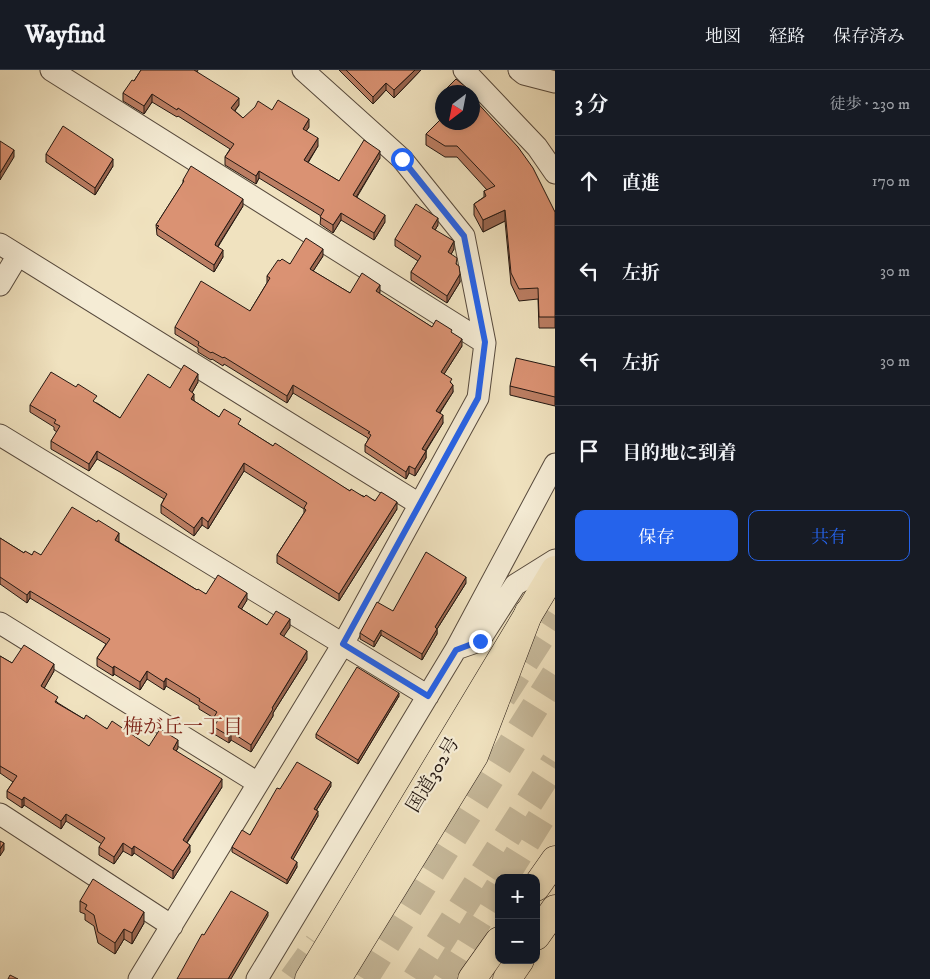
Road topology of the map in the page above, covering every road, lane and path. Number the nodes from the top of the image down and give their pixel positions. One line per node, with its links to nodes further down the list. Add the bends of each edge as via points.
1 (51, 70): 9 (street)
2 (303, 70): 9 (street, via 402,159 464,236)
3 (464, 70): 6 (street, via 537,148)
4 (519, 70): 5 (street)
5 (555, 82)
6 (555, 173)
7 (9, 249): 8 (street); 12 (street)
8 (0, 285)
9 (485, 342): 12 (street, via 478,398)
10 (0, 435): 17 (street)
11 (555, 464): 18 (street)
12 (419, 504): 17 (street)
13 (555, 560): 18 (street, via 516,585 480,641)
14 (555, 570): 15 (highway, 国道302号)
15 (528, 612): 31 (highway, 国道302号); 32 (highway, via 474,756)
16 (0, 623): 20 (street)
17 (343, 644): 19 (street); 20 (street)
18 (456, 650): 19 (street)
19 (428, 696): 30 (street)
20 (258, 783): 25 (street)
21 (0, 814): 25 (street)
22 (555, 860): 23 (highway)
23 (540, 881)
24 (555, 909): 26 (highway)
25 (172, 926): 29 (street)
26 (540, 930)
27 (495, 947): 33 (highway)
28 (517, 964): 34 (highway)
29 (139, 979)
30 (257, 979)
31 (309, 979)
32 (337, 979)
33 (472, 979)
34 (507, 979)

